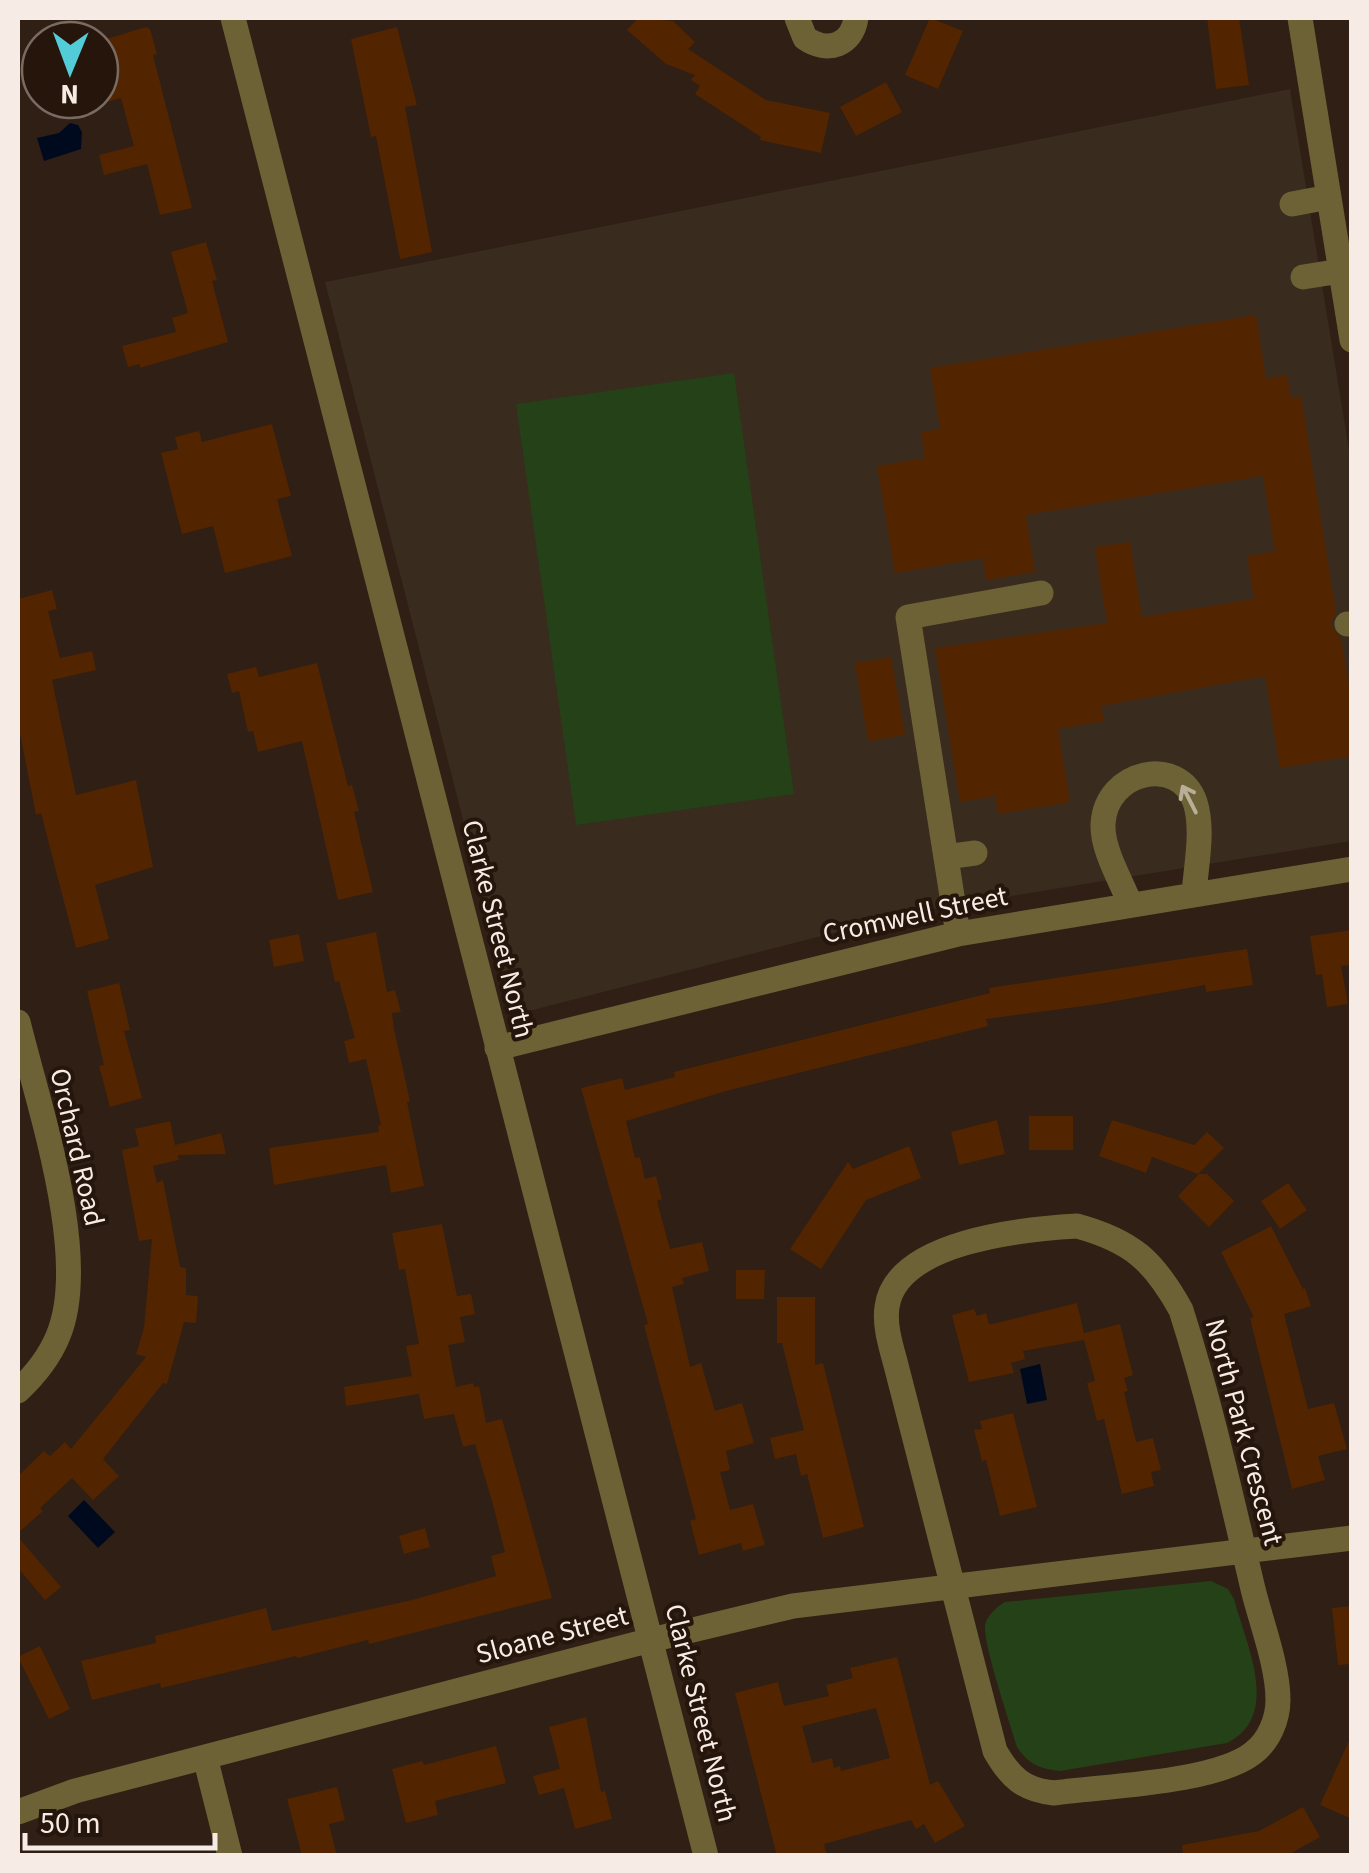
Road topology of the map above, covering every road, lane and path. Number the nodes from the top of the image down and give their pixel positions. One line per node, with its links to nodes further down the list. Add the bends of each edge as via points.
1 (233, 18): 18 (street, Clarke Street North)
2 (797, 18): 3 (street, via 806,38 823,47 842,43)
3 (856, 18)
4 (1300, 18): 5 (street)
5 (1329, 197): 6 (street); 7 (street)
6 (1292, 204)
7 (1341, 271): 8 (street); 9 (street)
8 (1303, 277)
9 (1352, 340)
10 (1041, 593): 12 (street, via 908,618)
11 (975, 853): 12 (street)
12 (946, 857): 16 (street)
13 (1352, 870): 14 (street, Cromwell Street)
14 (1194, 894): 15 (street, Cromwell Street); 15 (street, one-way to 15, via 1194,798 1164,776 1136,776 1115,792 1103,828)
15 (1130, 904): 16 (street, Cromwell Street)
16 (958, 934): 18 (street, Cromwell Street)
17 (18, 1022): 19 (street, Orchard Road, via 64,1210 69,1264 58,1336)
18 (498, 1048): 23 (street, Clarke Street North)
19 (18, 1391)
20 (1352, 1538): 21 (street, Sloane Street)
21 (1244, 1550): 22 (street, Sloane Street); 22 (street, North Park Crescent, via 1278,1694 1271,1732 1253,1753 1219,1770 1085,1789 1037,1791 1006,1770 977,1692); 22 (street, North Park Crescent, via 1193,1348 1162,1275 1097,1232 1049,1227 936,1252 902,1274 887,1305 888,1332)
22 (953, 1586): 23 (street, Sloane Street, via 828,1600)
23 (651, 1640): 24 (street, Sloane Street); 27 (street, Clarke Street North)
24 (205, 1757): 25 (street, Sloane Street); 26 (street)
25 (18, 1811)
26 (230, 1856)
27 (706, 1856)

